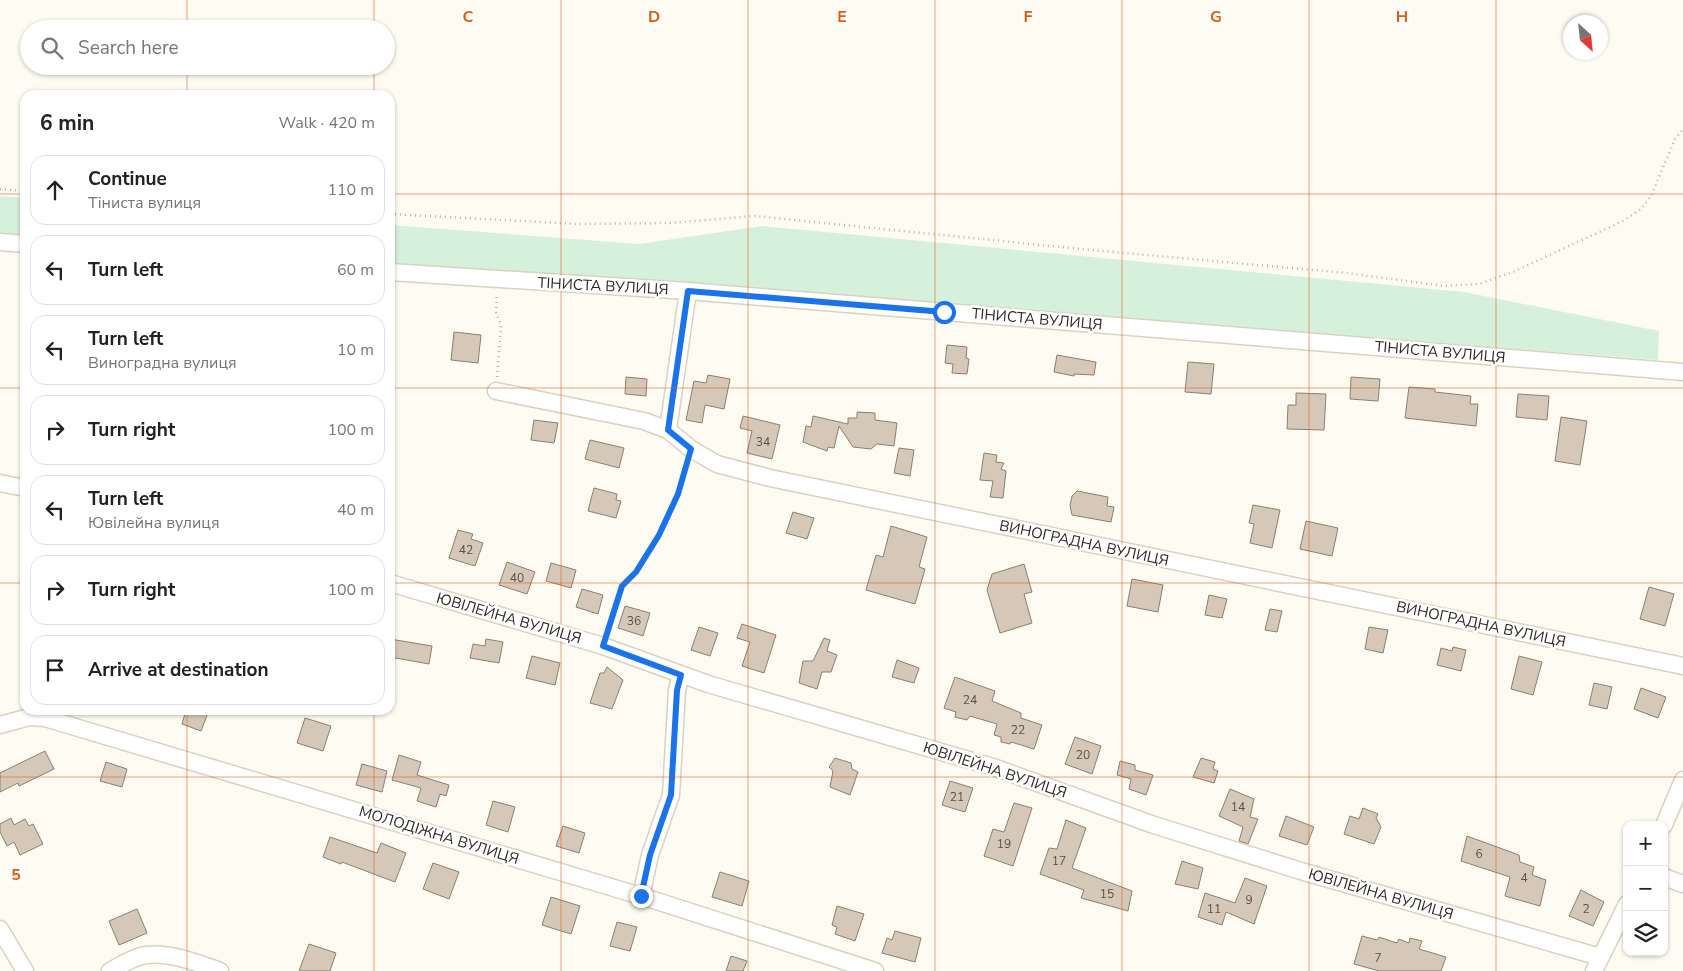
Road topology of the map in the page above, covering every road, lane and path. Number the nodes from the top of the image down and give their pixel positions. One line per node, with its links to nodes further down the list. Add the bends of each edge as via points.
1 (1683, 129): 4 (path, via 1675,139 1651,196 1641,209 1524,267 1479,284 1444,286 1347,273 755,216 669,223 578,224)
2 (0, 189): 3 (path)
3 (20, 191)
4 (395, 214)
5 (0, 242): 6 (street)
6 (20, 244)
7 (395, 272): 8 (street, ТІНИСТА ВУЛИЦЯ)
8 (498, 280): 9 (street, ТІНИСТА ВУЛИЦЯ); 11 (path, via 496,312 501,326)
9 (688, 291): 10 (street, ТІНИСТА ВУЛИЦЯ); 12 (street)
10 (1683, 372)
11 (496, 391): 12 (street, ВИНОГРАДНА ВУЛИЦЯ)
12 (668, 430): 13 (street, ВИНОГРАДНА ВУЛИЦЯ)
13 (691, 449): 17 (path, via 678,494 659,535 636,572 622,586); 18 (street, ВИНОГРАДНА ВУЛИЦЯ, via 718,464 770,478)
14 (0, 483): 15 (street)
15 (20, 487)
16 (395, 585): 17 (street, ЮВІЛЕЙНА ВУЛИЦЯ)
17 (603, 646): 19 (street, ЮВІЛЕЙНА ВУЛИЦЯ)
18 (1683, 666)
19 (681, 675): 25 (street, via 677,690 671,795 650,855); 28 (street, ЮВІЛЕЙНА ВУЛИЦЯ, via 993,767 1154,825)
20 (0, 725): 25 (street, МОЛОДІЖНА ВУЛИЦЯ, via 29,717 45,718)
21 (1683, 780): 22 (street)
22 (1666, 821)
23 (1668, 878): 24 (street)
24 (1683, 884)
25 (641, 896): 32 (street, МОЛОДІЖНА ВУЛИЦЯ)
26 (1624, 911): 28 (street)
27 (0, 930): 29 (street)
28 (1597, 964)
29 (25, 971)
30 (110, 971): 31 (street, via 146,955 199,963)
31 (220, 971)
32 (875, 971)

